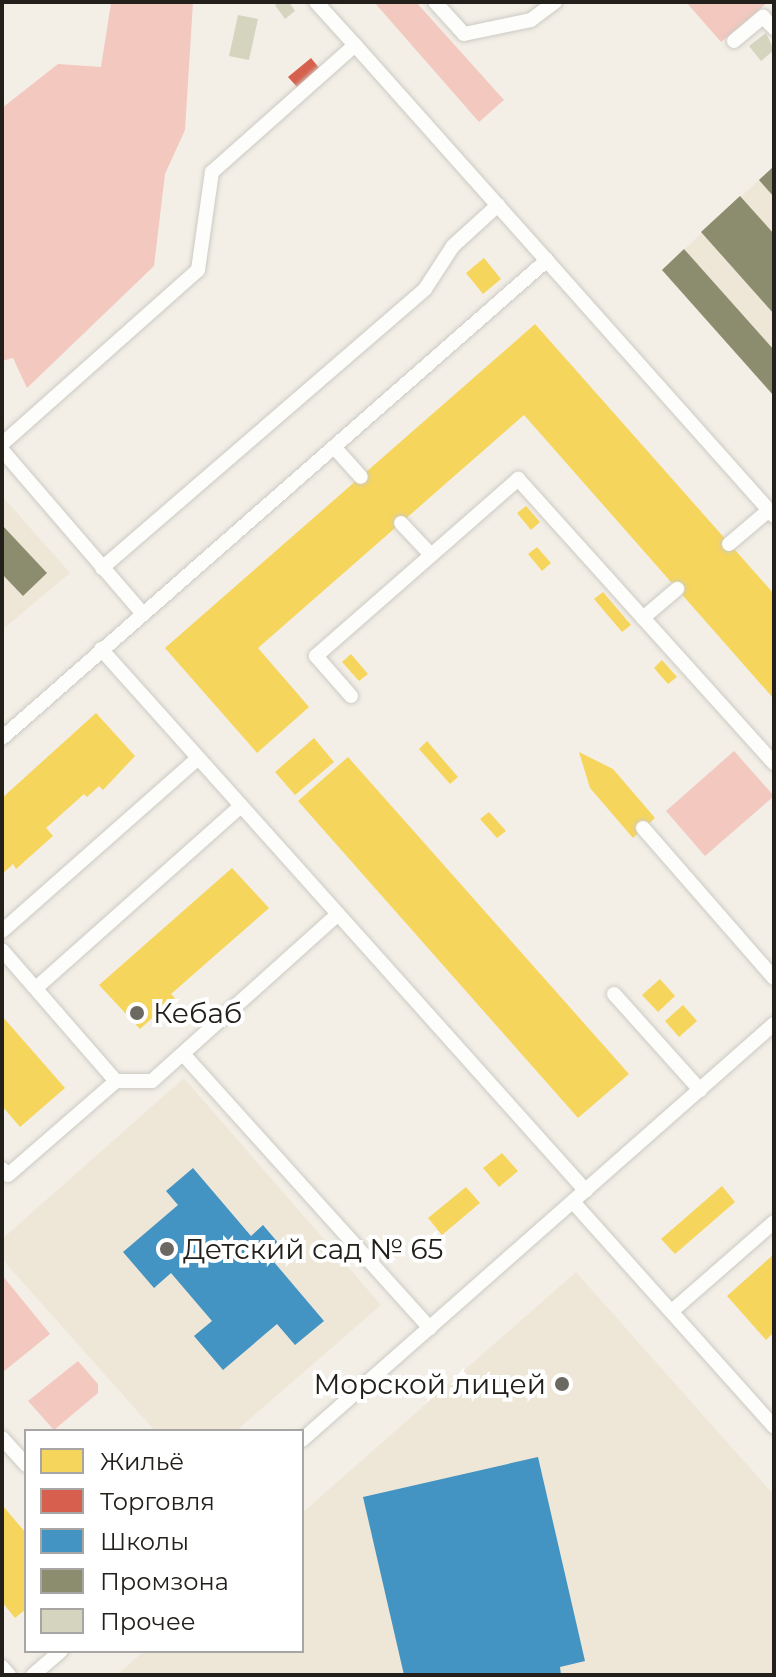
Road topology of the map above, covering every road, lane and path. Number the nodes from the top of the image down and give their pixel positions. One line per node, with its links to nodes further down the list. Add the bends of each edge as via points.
1 (316, 2): 6 (lane)
2 (435, 2): 3 (lane, via 464,34 531,20)
3 (555, 2)
4 (774, 28): 5 (lane, via 763,17)
5 (734, 41)
6 (355, 45): 7 (lane); 9 (lane, via 212,172 198,270)
7 (498, 205): 8 (lane); 17 (lane, via 453,246 425,289)
8 (547, 260): 10 (lane); 13 (lane)
9 (2, 444)
10 (334, 447): 12 (lane); 19 (lane)
11 (2, 450): 17 (lane)
12 (361, 477)
13 (771, 513): 15 (lane)
14 (401, 523): 16 (lane)
15 (729, 544)
16 (431, 555): 20 (lane, via 518,479); 22 (lane, via 316,656)
17 (102, 568): 19 (lane)
18 (677, 589): 20 (lane)
19 (142, 613): 21 (lane)
20 (643, 618): 25 (lane)
21 (101, 649): 23 (lane); 24 (lane)
22 (351, 696)
23 (2, 738)
24 (198, 758): 26 (lane); 29 (lane)
25 (774, 763)
26 (241, 806): 28 (lane); 32 (lane)
27 (643, 828): 31 (lane)
28 (338, 914): 35 (lane); 39 (lane)
29 (2, 931)
30 (2, 950): 32 (lane)
31 (774, 978)
32 (36, 988): 36 (lane)
33 (614, 994): 37 (lane)
34 (774, 1024): 37 (lane)
35 (183, 1054): 36 (lane, via 152,1081); 43 (lane)
36 (116, 1081): 38 (lane)
37 (700, 1090): 39 (lane)
38 (4, 1175)
39 (586, 1191): 40 (lane)
40 (574, 1203): 42 (lane); 43 (lane)
41 (774, 1222): 42 (lane)
42 (672, 1311): 44 (lane)
43 (430, 1328): 46 (lane)
44 (774, 1427)
45 (2, 1438): 47 (lane)
46 (304, 1438)
47 (24, 1463)
48 (59, 1653): 51 (lane)
49 (2, 1667): 50 (lane)
50 (9, 1675)
51 (33, 1675)

